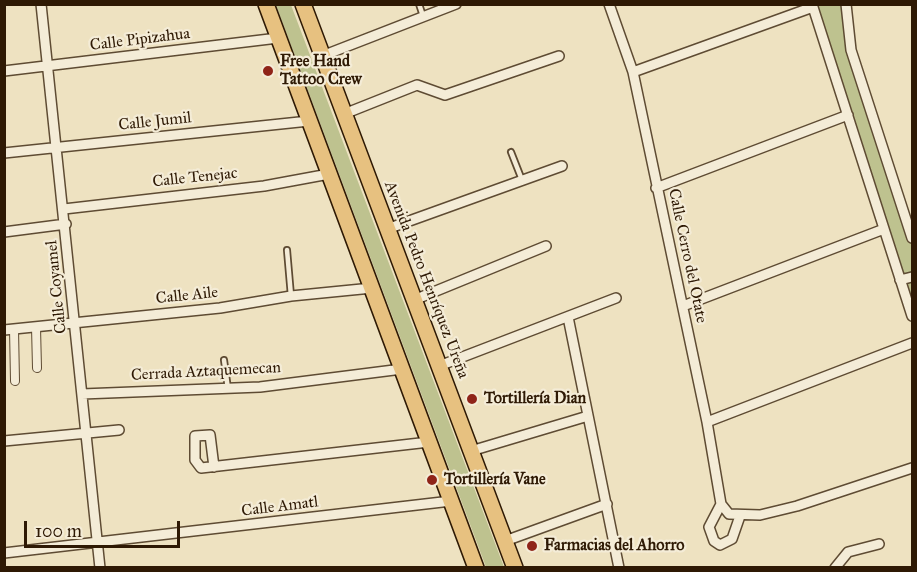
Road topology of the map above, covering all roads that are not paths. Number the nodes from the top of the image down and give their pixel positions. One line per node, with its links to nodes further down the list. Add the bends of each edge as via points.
1 (41, 4): 13 (street, Calle Coyamel)
2 (266, 4): 10 (main road)
3 (303, 4): 11 (main road, Avenida Pedro Henríquez Ureña)
4 (419, 4): 9 (lane)
5 (456, 4): 9 (street)
6 (609, 4): 15 (street, Calle Cerro del Otate)
7 (846, 4): 31 (street, via 851,50)
8 (812, 6): 15 (street); 17 (street)
9 (424, 17): 11 (street)
10 (278, 38): 13 (street, Calle Pipizahua); 18 (main road)
11 (322, 56): 16 (main road, Avenida Pedro Henríquez Ureña)
12 (559, 56): 16 (street, via 445,96 417,85)
13 (48, 67): 14 (street, Calle Pipizahua); 19 (street, Calle Coyamel)
14 (4, 71)
15 (633, 72): 25 (street, Calle Cerro del Otate)
16 (344, 114): 29 (main road, Avenida Pedro Henríquez Ureña)
17 (848, 115): 25 (street); 28 (street)
18 (309, 121): 19 (street, Calle Jumil); 23 (main road)
19 (57, 147): 21 (street, Calle Jumil); 26 (street, Calle Coyamel)
20 (511, 152): 24 (lane)
21 (4, 153)
22 (562, 166): 24 (street)
23 (329, 174): 26 (street, Calle Tenejac, via 264,186); 36 (main road)
24 (522, 180): 29 (street)
25 (656, 188): 40 (street, Calle Cerro del Otate)
26 (64, 209): 27 (street, Calle Coyamel)
27 (66, 224): 30 (street); 43 (street, Calle Coyamel)
28 (884, 229): 35 (street); 40 (street)
29 (387, 230): 39 (main road, Avenida Pedro Henríquez Ureña)
30 (4, 232)
31 (912, 232)
32 (546, 246): 39 (street)
33 (287, 250): 37 (lane)
34 (912, 277): 35 (street)
35 (900, 280): 41 (street)
36 (372, 288): 37 (street, Calle Aile); 50 (main road)
37 (291, 296): 43 (street, Calle Aile, via 220,308)
38 (616, 298): 42 (street)
39 (414, 300): 48 (main road, Avenida Pedro Henríquez Ureña)
40 (682, 306): 55 (street, Calle Cerro del Otate)
41 (912, 316)
42 (568, 317): 48 (street); 54 (street)
43 (76, 323): 44 (street, Calle Aile); 53 (street, Calle Coyamel)
44 (36, 327): 45 (street, Calle Aile); 49 (street)
45 (9, 330): 51 (street)
46 (912, 344): 55 (street)
47 (224, 360): 52 (lane)
48 (439, 366): 60 (main road, Avenida Pedro Henríquez Ureña)
49 (38, 368)
50 (402, 369): 52 (street, Cerrada Aztaquemecan); 59 (main road)
51 (15, 381)
52 (228, 389): 53 (street, Cerrada Aztaquemecan)
53 (82, 394): 57 (street, Calle Coyamel)
54 (588, 416): 60 (street); 64 (street)
55 (707, 422): 65 (street, Calle Cerro del Otate)
56 (119, 430): 57 (street)
57 (86, 432): 58 (street); 68 (street, Calle Coyamel)
58 (4, 441)
59 (429, 442): 61 (street); 63 (main road)
60 (471, 451): 67 (main road, Avenida Pedro Henríquez Ureña)
61 (214, 467): 61 (street, via 196,465 195,436 210,435)
62 (912, 468): 66 (street, via 797,506)
63 (451, 501): 68 (street, Calle Amatl); 72 (main road)
64 (607, 504): 67 (street); 74 (street)
65 (721, 504): 66 (street, Calle Cerro del Otate, via 729,514); 66 (street, via 709,527 714,541 720,545 732,539)
66 (740, 516)
67 (505, 541): 73 (main road, Avenida Pedro Henríquez Ureña)
68 (97, 544): 70 (street, Calle Amatl); 71 (street, Calle Coyamel)
69 (879, 544): 75 (street, via 848,552)
70 (4, 553)
71 (100, 567)
72 (476, 567)
73 (515, 567)
74 (619, 567)
75 (835, 567)

